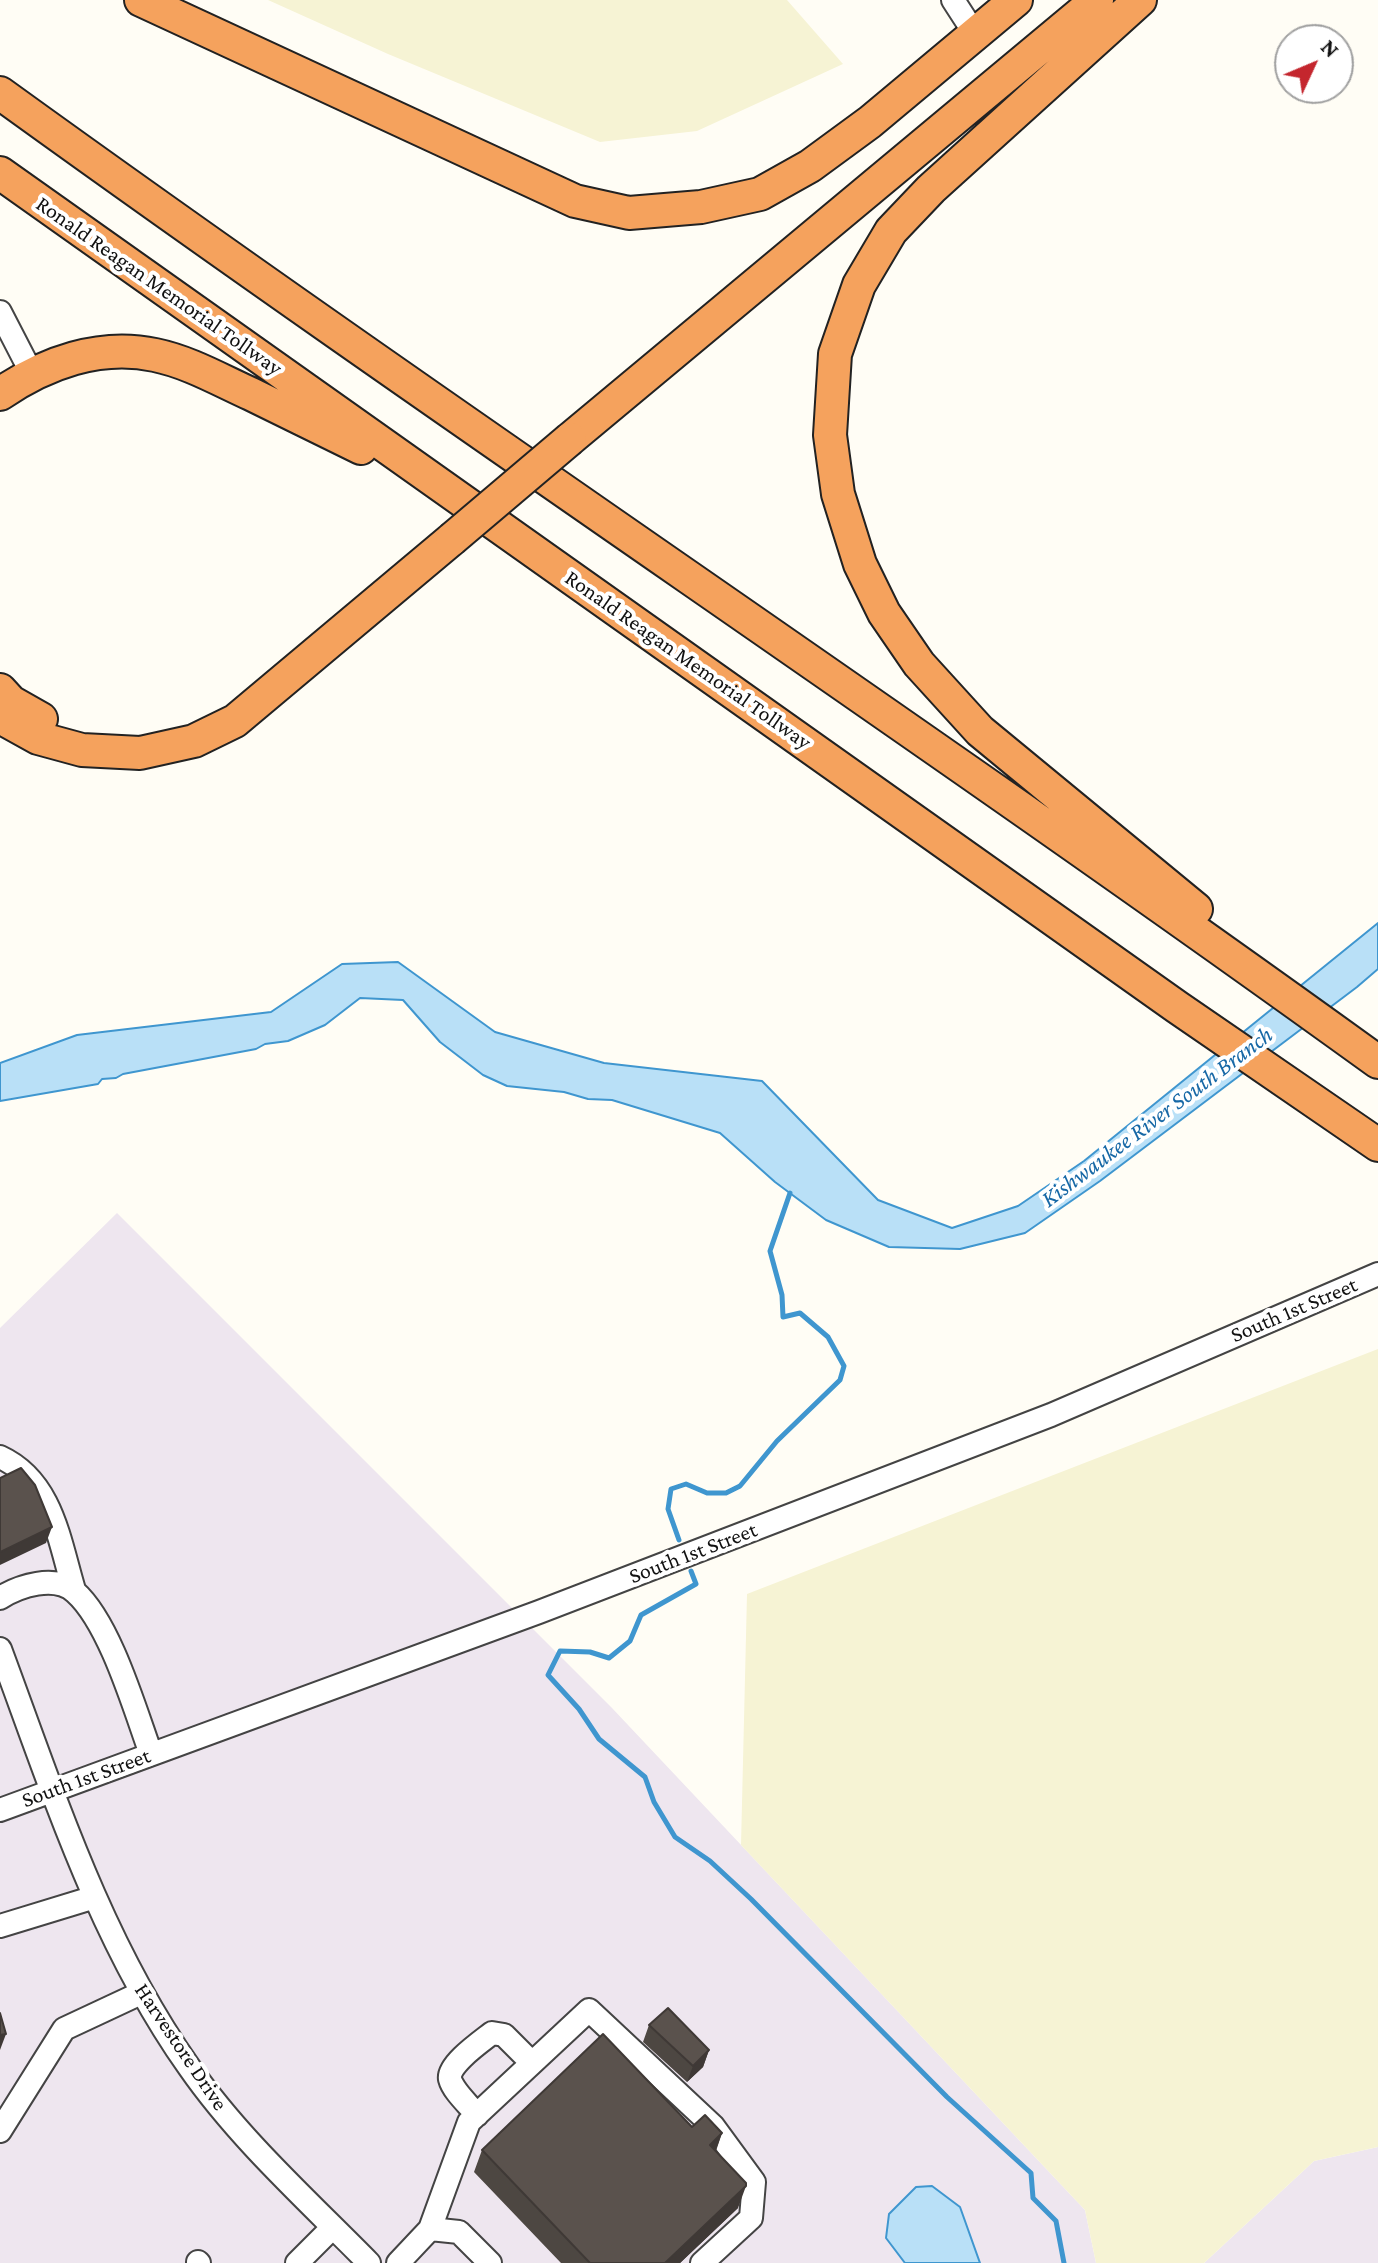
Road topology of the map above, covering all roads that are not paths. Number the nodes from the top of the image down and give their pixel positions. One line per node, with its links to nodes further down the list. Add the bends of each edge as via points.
1 (141, 0): 7 (highway, via 575,201 629,213 701,207 760,194 870,122)
2 (953, 0): 7 (street)
3 (1016, 0): 7 (highway)
4 (1064, 0): 13 (highway)
5 (1097, 0): 13 (highway)
6 (1140, 0): 18 (highway, via 891,231 859,285 835,354 830,435 838,494 860,564 884,613 919,664 980,731 1217,926)
7 (975, 34)
8 (0, 93): 18 (highway, via 234,262)
9 (0, 173): 14 (highway, Ronald Reagan Memorial Tollway)
10 (0, 312): 11 (street)
11 (32, 374): 12 (highway); 14 (highway, via 91,354 154,354 218,378)
12 (0, 394)
13 (564, 436): 15 (highway)
14 (440, 485): 20 (highway, Ronald Reagan Memorial Tollway)
15 (446, 535): 16 (highway, via 252,688 205,718 155,734 103,737 51,725); 17 (highway, via 235,721 194,741 140,753 82,750 38,738)
16 (0, 690)
17 (0, 717)
18 (1256, 970): 19 (highway)
19 (1378, 1062)
20 (1378, 1145)
21 (1378, 1274): 26 (street, South 1st Street, via 1037,1421)
22 (0, 1457): 23 (street, via 20,1466 42,1492)
23 (74, 1590): 24 (street, via 38,1584 18,1587); 26 (street, via 119,1665)
24 (0, 1598)
25 (0, 1649): 27 (street, Harvestore Drive)
26 (151, 1754): 27 (street, South 1st Street)
27 (52, 1791): 28 (street, South 1st Street); 29 (street, Harvestore Drive)
28 (0, 1810)
29 (95, 1897): 30 (street); 31 (street, Harvestore Drive)
30 (0, 1926)
31 (141, 1993): 34 (street, via 64,2029); 35 (street, Harvestore Drive, via 218,2105)
32 (532, 2063): 33 (street); 33 (street, via 504,2035 492,2033 456,2064 451,2082); 41 (street, via 589,2010 713,2126 754,2182 751,2218)
33 (477, 2115): 36 (street, via 469,2122)
34 (0, 2131)
35 (333, 2227): 37 (street); 38 (street, Harvestore Drive)
36 (430, 2229): 39 (street); 40 (street, via 459,2232)
37 (297, 2263)
38 (369, 2263)
39 (398, 2263)
40 (490, 2263)
41 (702, 2263)

